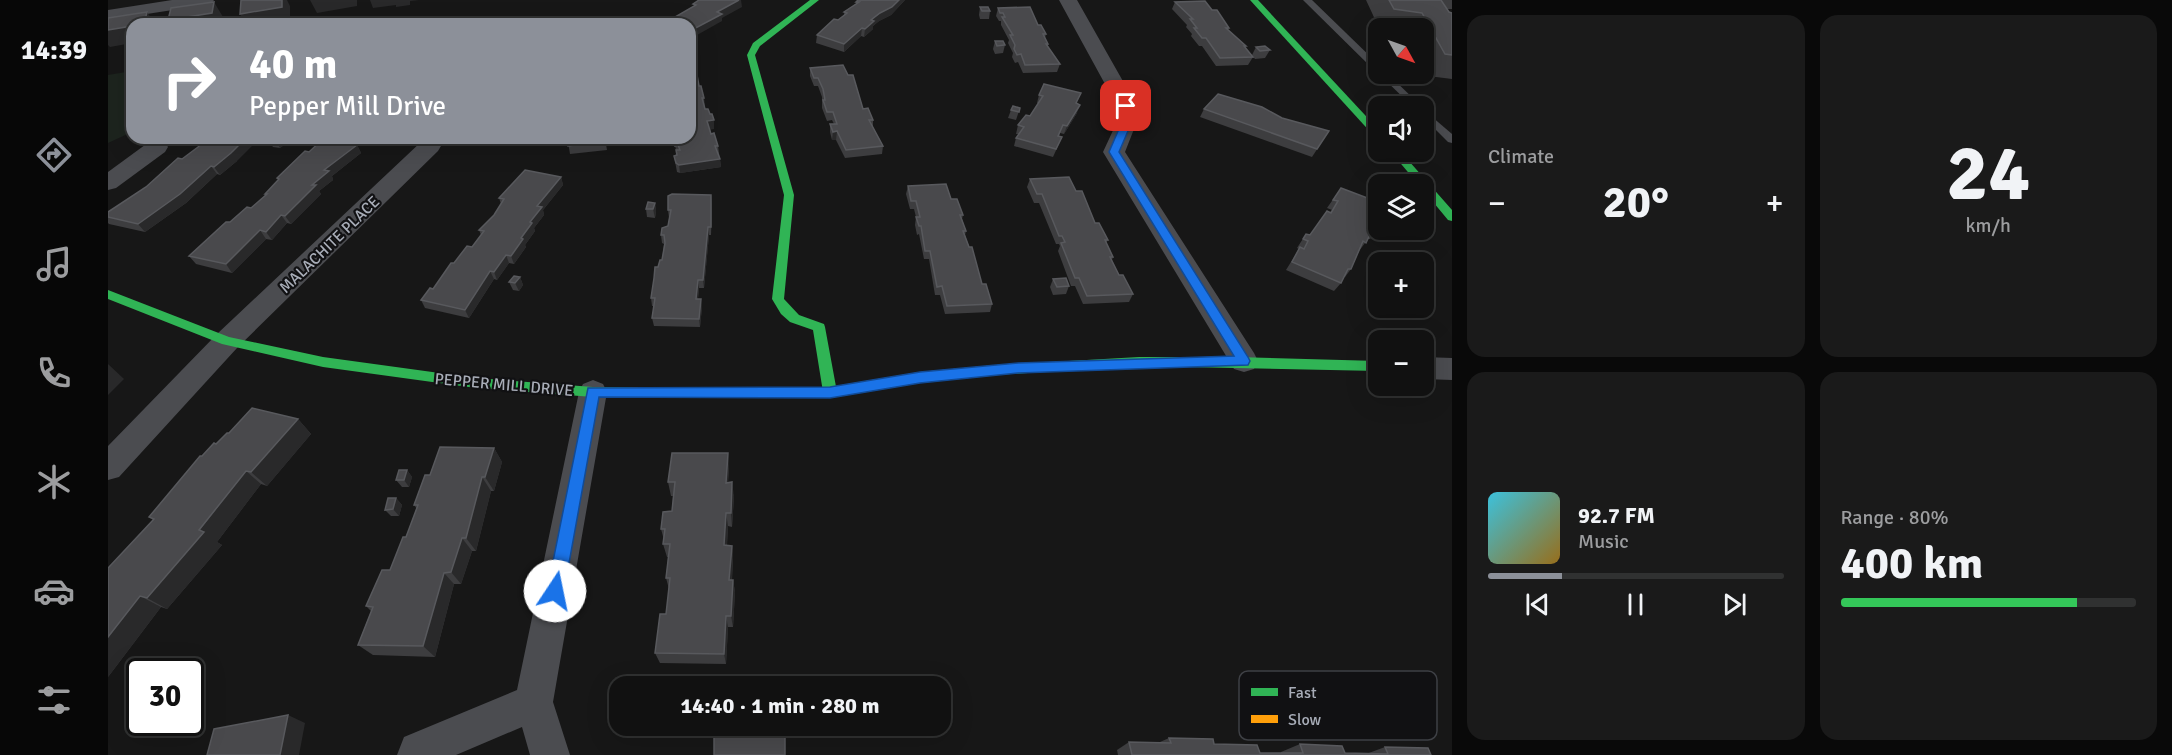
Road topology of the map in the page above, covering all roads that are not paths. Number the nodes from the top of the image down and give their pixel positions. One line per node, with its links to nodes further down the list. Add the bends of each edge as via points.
1 (205, 0): 6 (street)
2 (815, 0): 25 (street, via 756,45 751,55 789,195 778,299 785,313 802,324 819,327)
3 (1068, 0): 20 (street, via 1124,99 1126,124 1114,152)
4 (1254, 0): 10 (street)
5 (1307, 0): 7 (lane)
6 (108, 15)
7 (1368, 59)
8 (1394, 84): 9 (lane)
9 (1406, 96)
10 (1368, 123)
11 (1434, 123): 12 (lane)
12 (1452, 140)
13 (430, 146): 19 (street, MALACHITE PLACE)
14 (157, 147): 16 (street)
15 (1405, 162): 17 (street)
16 (108, 183)
17 (1452, 217)
18 (108, 294): 19 (street, PEPPER MILL DRIVE)
19 (227, 341): 24 (street, PEPPER MILL DRIVE, via 323,362 476,383); 26 (street, MALACHITE PLACE)
20 (1244, 361): 21 (street, PEPPER MILL DRIVE); 25 (street, PEPPER MILL DRIVE, via 1018,368 920,377)
21 (1368, 366)
22 (1434, 368): 23 (street)
23 (1452, 369)
24 (593, 392): 25 (street, PEPPER MILL DRIVE); 27 (street)
25 (830, 392)
26 (108, 467)
27 (534, 702): 28 (street, via 417,751); 29 (street)
28 (417, 755)
29 (550, 755)

